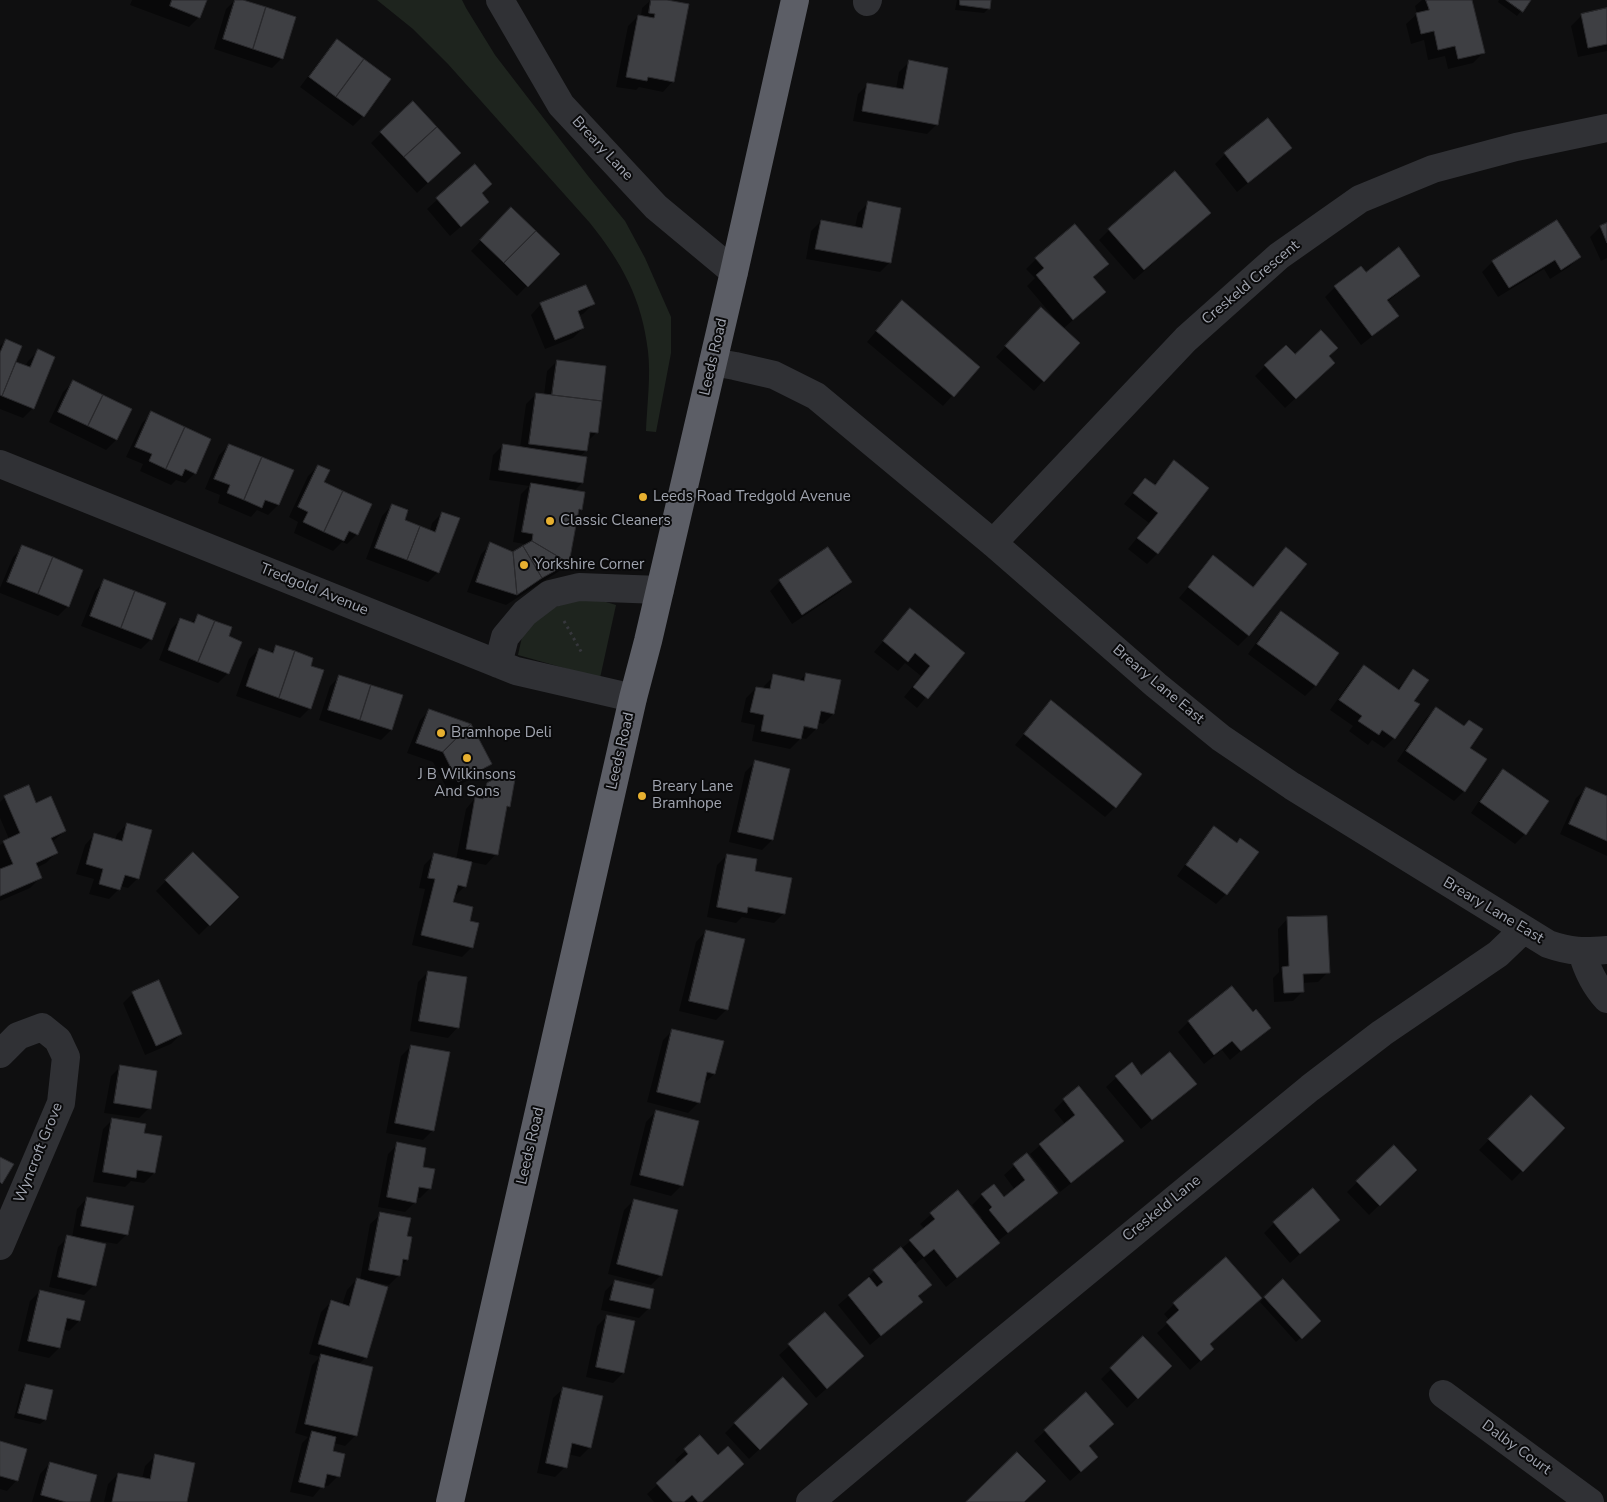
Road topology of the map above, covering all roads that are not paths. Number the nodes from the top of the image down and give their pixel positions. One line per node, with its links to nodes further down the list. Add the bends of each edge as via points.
1 (500, 0): 4 (street, Breary Lane, via 561,105 656,207)
2 (795, 0): 4 (highway, Leeds Road)
3 (1607, 128): 7 (street, Creskeld Crescent, via 1433,169 1360,199 1279,256 1186,338)
4 (734, 272): 5 (highway, Leeds Road)
5 (713, 362): 7 (street, Breary Lane East, via 774,375 816,396); 8 (highway, Leeds Road)
6 (0, 464): 9 (street, Tredgold Avenue)
7 (994, 543): 11 (street, Breary Lane East, via 1221,738)
8 (660, 590): 9 (street, via 579,587 550,594 525,613 504,637); 10 (highway, Leeds Road)
9 (498, 664): 10 (street, Tredgold Avenue)
10 (633, 698): 18 (highway, Leeds Road)
11 (1523, 930): 12 (street, Breary Lane East, via 1566,950); 19 (street, Creskeld Lane, via 1498,954 1382,1033 1310,1088)
12 (1594, 951): 13 (street, Breary Lane East, via 1588,971)
13 (1607, 999)
14 (0, 1054): 15 (street, Wyncroft Grove, via 18,1036 42,1027 58,1040 66,1056 61,1103)
15 (0, 1246)
16 (1443, 1394): 20 (street, Dalby Court)
17 (1607, 1492): 21 (street)
18 (450, 1502)
19 (810, 1502)
20 (1590, 1502)
21 (1600, 1502)

